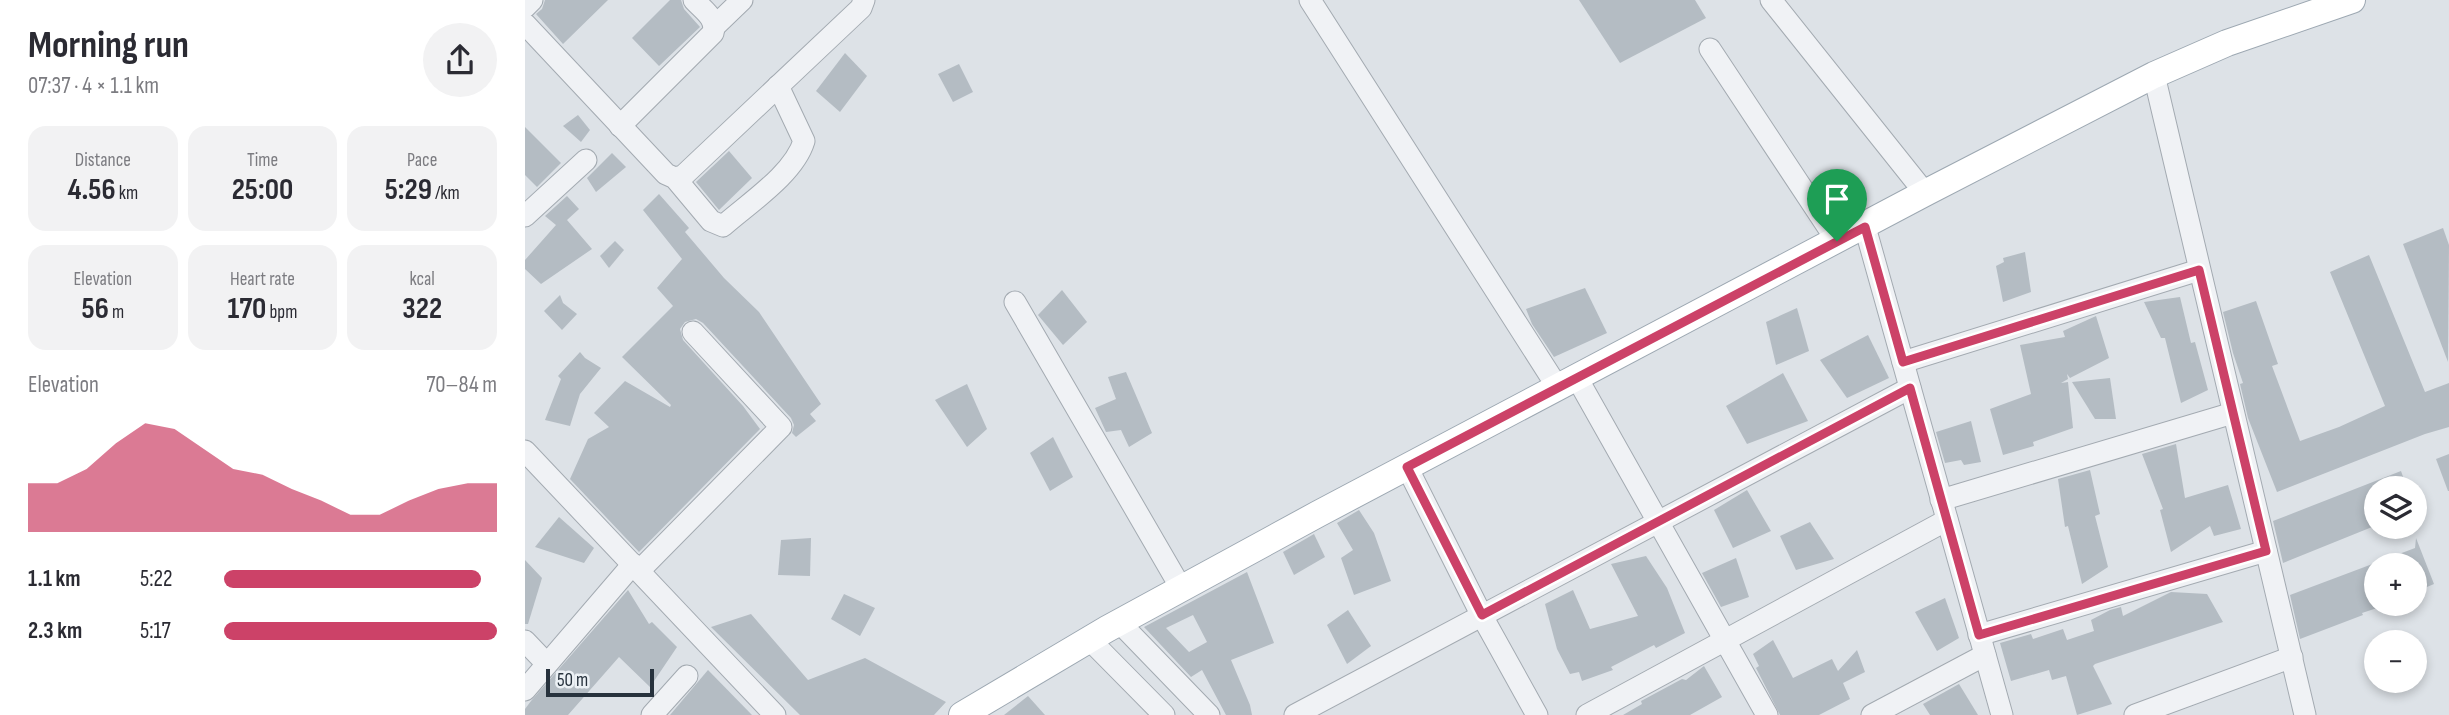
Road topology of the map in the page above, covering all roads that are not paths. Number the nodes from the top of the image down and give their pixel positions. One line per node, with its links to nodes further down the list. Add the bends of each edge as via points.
1 (532, 0): 8 (street)
2 (694, 0): 10 (street)
3 (743, 0): 10 (street)
4 (864, 0): 13 (street, via 861,8)
5 (1310, 0): 25 (street)
6 (1771, 0): 17 (street)
7 (2352, 0): 12 (main road, via 2227,43)
8 (525, 7)
9 (525, 24): 14 (street)
10 (715, 26): 14 (street, via 709,40)
11 (1710, 49): 20 (street)
12 (2154, 75): 17 (main road); 21 (street)
13 (778, 86): 16 (street, via 683,176); 16 (street, via 804,141 788,170 723,226 711,221)
14 (620, 126): 16 (street)
15 (586, 160): 18 (street)
16 (675, 178)
17 (1925, 193): 19 (main road)
18 (525, 216)
19 (1865, 227): 20 (main road); 24 (street)
20 (1837, 241): 25 (main road)
21 (2199, 270): 24 (street); 27 (street)
22 (1015, 302): 34 (street)
23 (693, 332): 33 (street, via 781,427)
24 (1903, 362): 26 (street)
25 (1567, 383): 29 (main road); 31 (street)
26 (1910, 388): 30 (street); 31 (street)
27 (2233, 413): 30 (street); 32 (street)
28 (525, 451): 33 (street)
29 (1407, 467): 34 (main road); 35 (street)
30 (1944, 510): 39 (street); 40 (street)
31 (1659, 522): 35 (street); 39 (street)
32 (2266, 551): 40 (street); 41 (street)
33 (636, 568): 42 (street); 46 (street)
34 (1181, 588): 36 (main road)
35 (1482, 615): 50 (street); 51 (street)
36 (1119, 622): 37 (main road); 49 (street)
37 (1089, 639): 47 (main road); 48 (street)
38 (525, 641): 42 (street)
39 (1724, 641): 52 (street); 53 (street)
40 (1982, 645): 54 (street); 55 (street)
41 (2292, 657): 56 (street); 57 (street)
42 (547, 664): 44 (street)
43 (687, 676): 45 (street)
44 (525, 690)
45 (652, 715)
46 (775, 715)
47 (962, 715)
48 (1164, 715)
49 (1209, 715)
50 (1295, 715)
51 (1537, 715)
52 (1587, 715)
53 (1767, 715)
54 (1872, 715)
55 (2002, 715)
56 (2136, 715)
57 (2305, 715)

